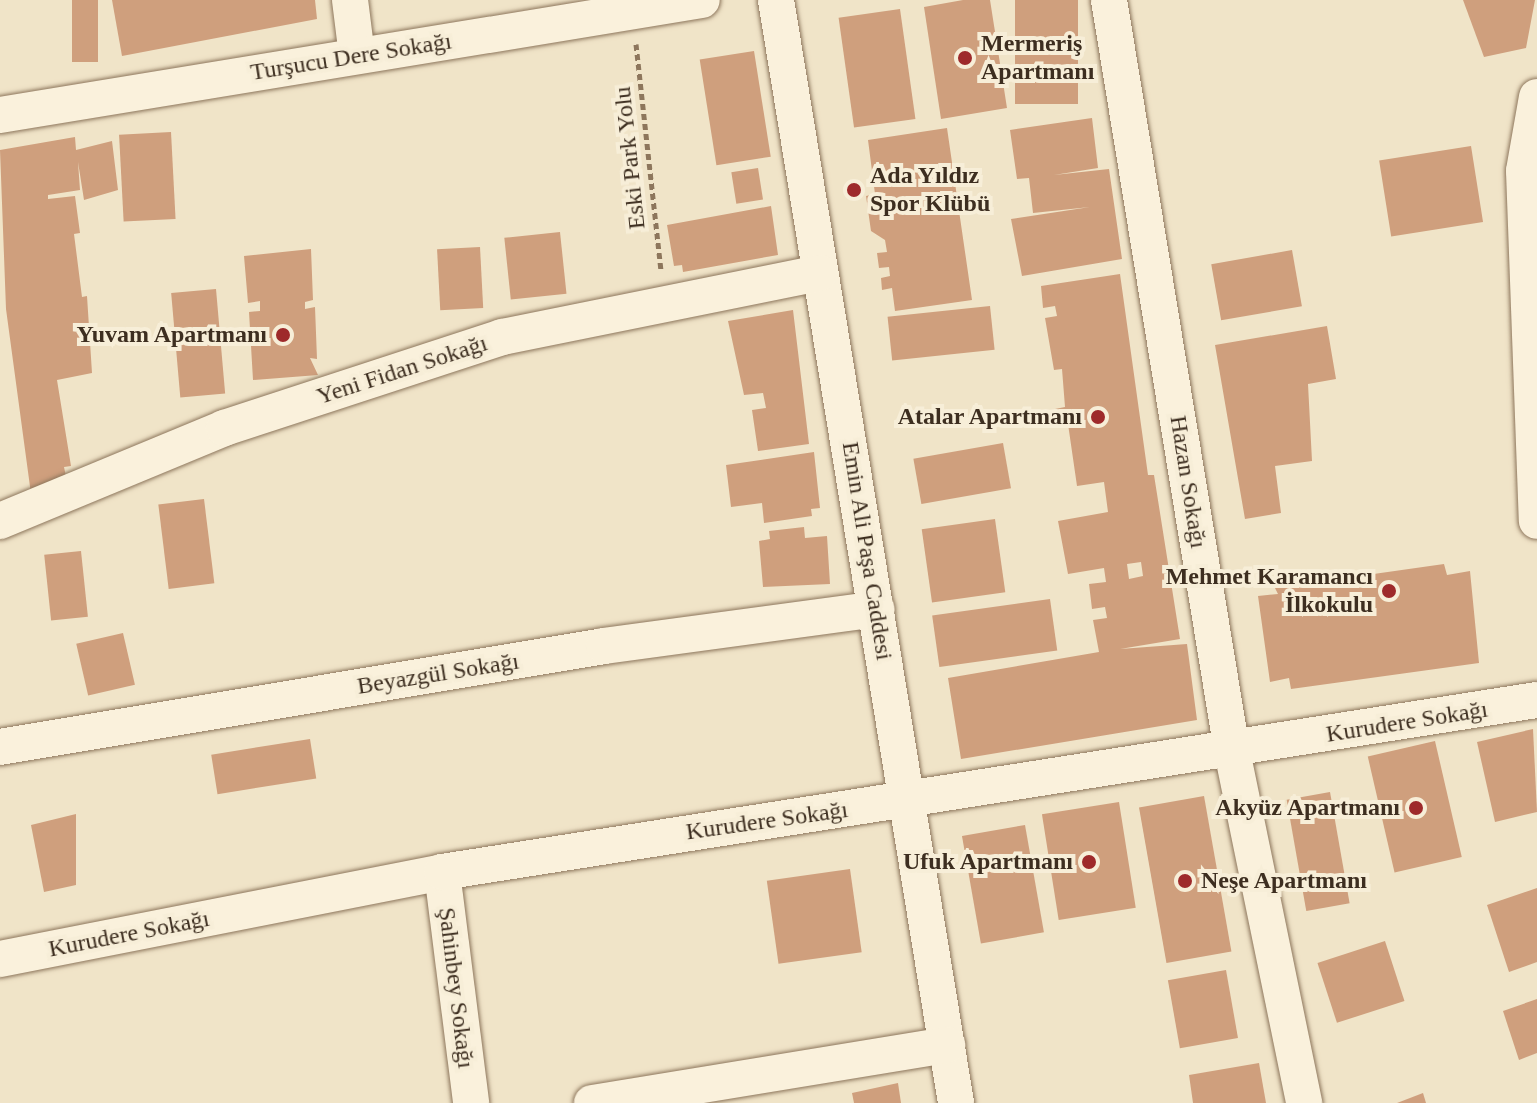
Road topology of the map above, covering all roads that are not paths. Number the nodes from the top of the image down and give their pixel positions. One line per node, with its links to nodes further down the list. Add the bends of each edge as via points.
1 (350, 0): 5 (street)
2 (702, 0): 5 (street, Turşucu Dere Sokağı)
3 (776, 0): 8 (street, Emin Ali Paşa Caddesi)
4 (1109, 0): 14 (street, Hazan Sokağı)
5 (357, 56): 7 (street, Turşucu Dere Sokağı)
6 (1537, 97): 10 (street, via 1524,171)
7 (0, 115)
8 (820, 273): 9 (street, Yeni Fidan Sokağı, via 502,337 224,428); 11 (street, Emin Ali Paşa Caddesi)
9 (0, 521)
10 (1537, 521)
11 (877, 609): 13 (street, Beyazgül Sokağı, via 604,646); 15 (street, Emin Ali Paşa Caddesi)
12 (1537, 700): 14 (street, Kurudere Sokağı)
13 (0, 747)
14 (1232, 751): 15 (street, Kurudere Sokağı); 22 (street, Hazan Sokağı)
15 (908, 801): 16 (street, Kurudere Sokağı); 18 (street, Emin Ali Paşa Caddesi)
16 (442, 872): 17 (street, Kurudere Sokağı); 19 (street, Şahinbey Sokağı)
17 (0, 959)
18 (947, 1045): 20 (street); 21 (street, Emin Ali Paşa Caddesi)
19 (471, 1103)
20 (592, 1103)
21 (956, 1103)
22 (1304, 1103)

